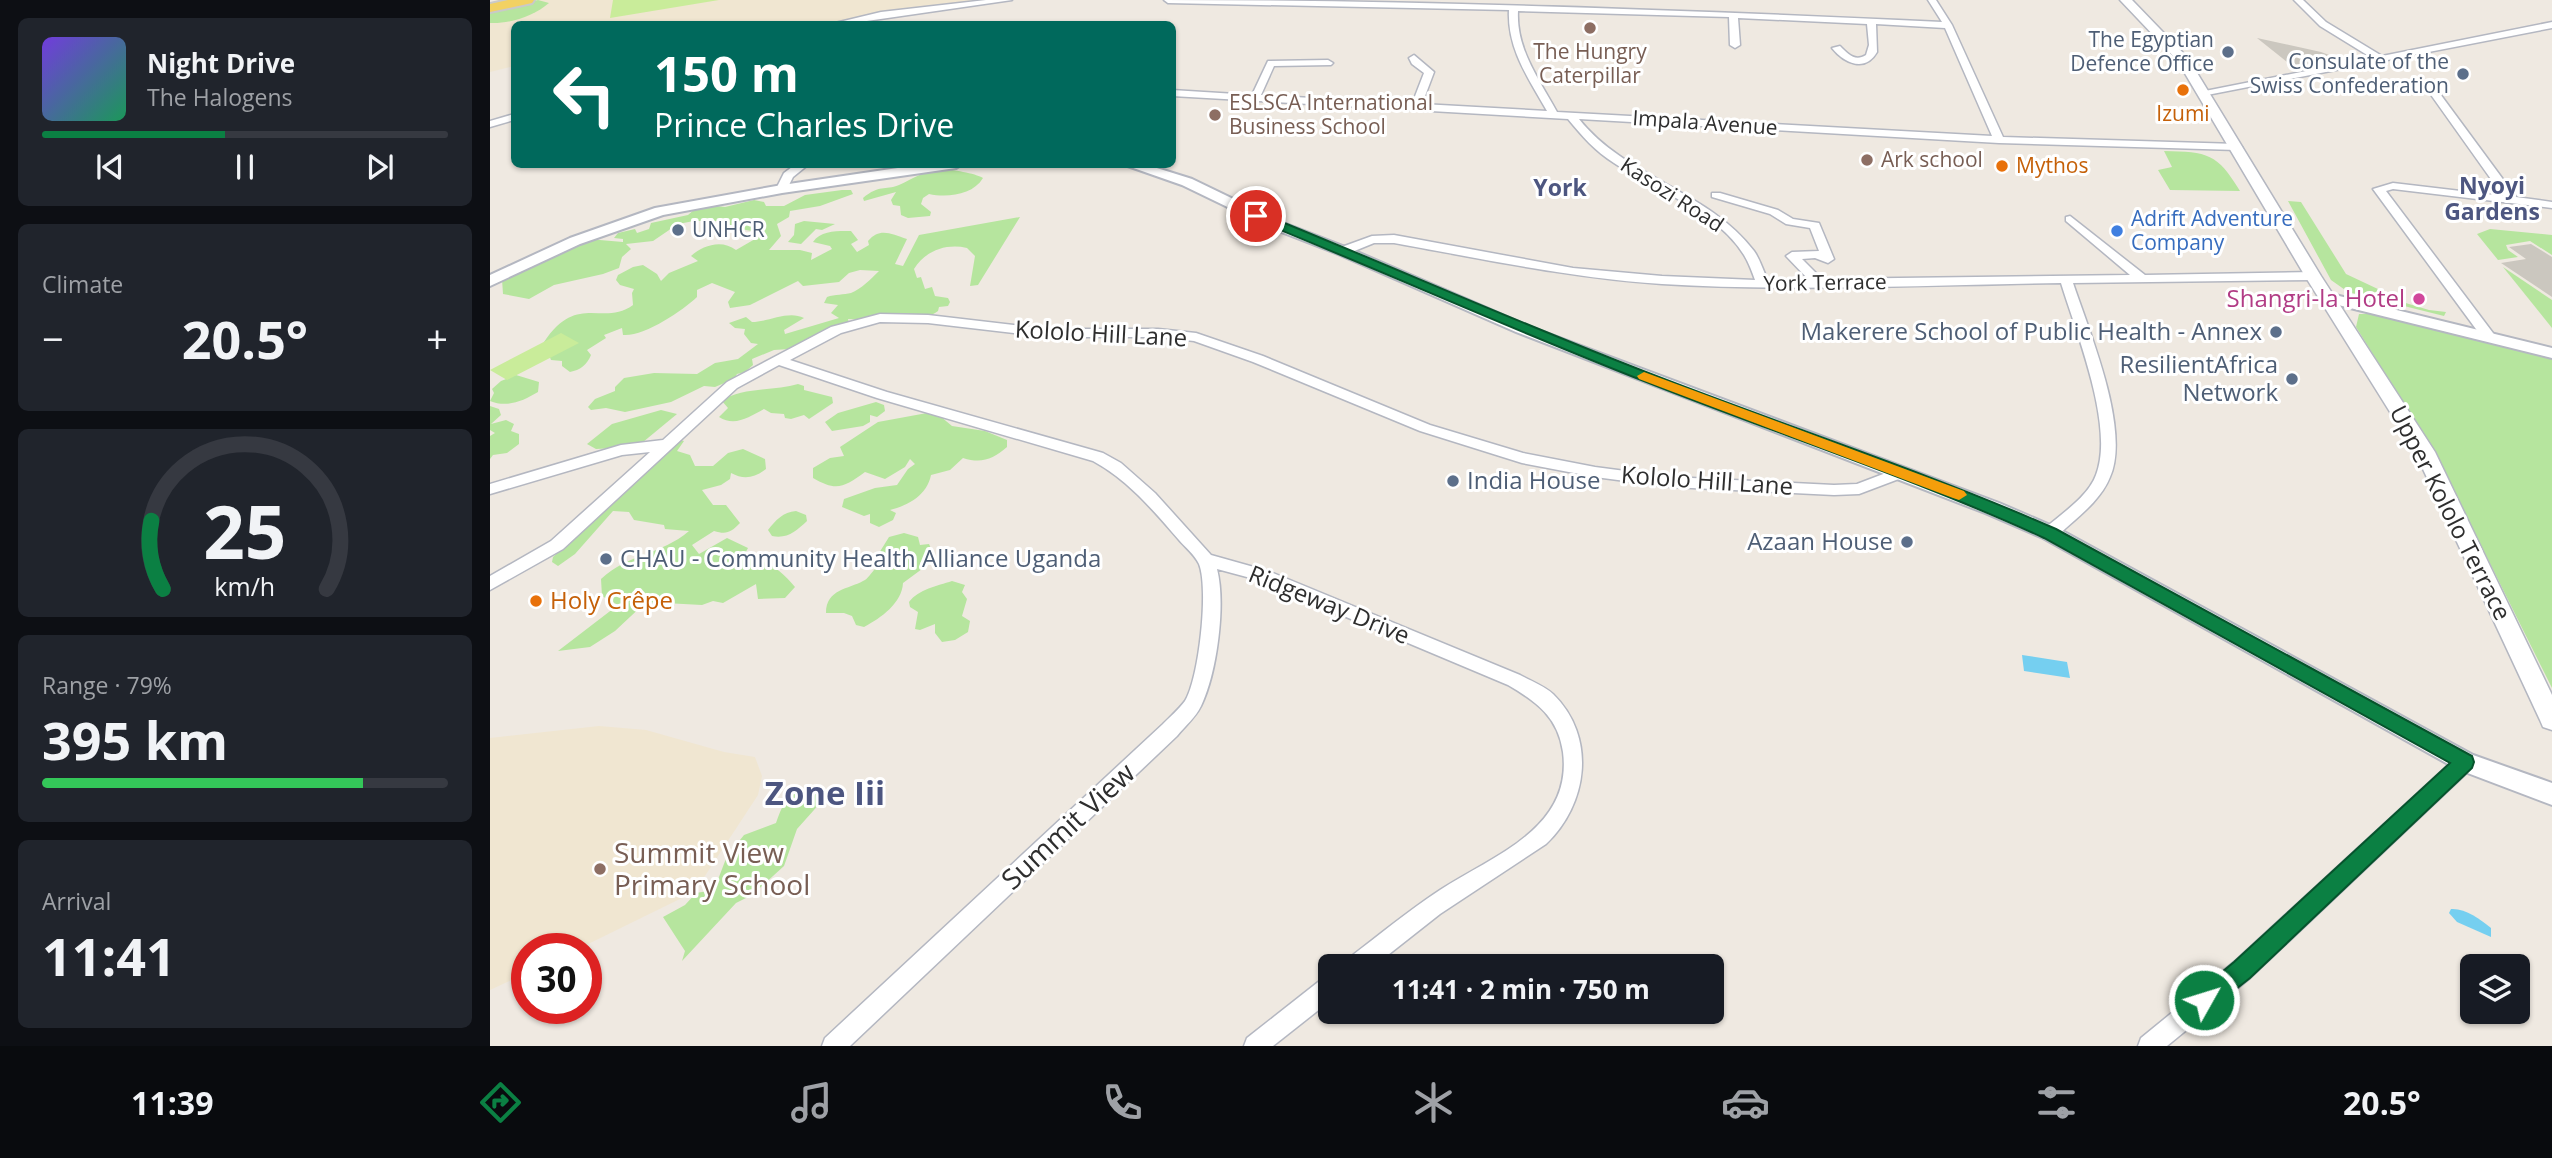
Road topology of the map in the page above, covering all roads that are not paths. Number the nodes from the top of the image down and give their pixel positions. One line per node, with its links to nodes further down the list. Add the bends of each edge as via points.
1 (496, 0): 8 (main road)
2 (527, 0): 9 (main road)
3 (1008, 0): 12 (street)
4 (1168, 0): 10 (street)
5 (1932, 0): 15 (street)
6 (2126, 0): 23 (main road, Upper Kololo Terrace, via 2182,58)
7 (2298, 0): 19 (street, via 2323,24)
8 (490, 1)
9 (490, 8)
10 (1514, 8): 11 (street); 26 (street, via 1514,36 1520,55)
11 (1733, 15): 13 (street); 16 (street)
12 (850, 21)
13 (1871, 21): 15 (street); 17 (street, via 1874,48 1870,57 1847,59)
14 (2552, 24): 19 (street)
15 (1948, 25): 30 (street)
16 (1735, 45)
17 (1837, 48)
18 (1414, 58): 25 (street, via 1429,72)
19 (2380, 59): 23 (street)
20 (1328, 63): 24 (street, via 1270,63)
21 (2429, 85): 37 (street)
22 (1176, 93): 24 (street, Impala Avenue)
23 (2205, 94): 31 (main road, Upper Kololo Terrace)
24 (1255, 98): 25 (street, Impala Avenue)
25 (1416, 106): 26 (street, Impala Avenue)
26 (1553, 113): 27 (street, Impala Avenue)
27 (1570, 114): 30 (street, Impala Avenue); 48 (street, Kasozi Road, via 1596,146 1703,211 1735,236 1753,256)
28 (511, 118): 29 (street)
29 (490, 124)
30 (1999, 140): 31 (street, Impala Avenue)
31 (2237, 146): 43 (main road, Upper Kololo Terrace)
32 (798, 168): 35 (street, via 788,174)
33 (928, 168): 35 (street)
34 (1141, 168): 40 (street, via 1186,182)
35 (782, 189): 46 (street, via 689,204 633,219)
36 (1716, 195): 47 (street, via 1774,212 1790,222 1815,225 1828,259 1816,254 1792,256)
37 (2512, 200): 38 (street); 50 (street, via 2393,186 2379,189)
38 (2552, 205)
39 (2070, 219): 44 (street)
40 (1343, 251): 48 (street, York Terrace, via 1372,240 1394,239 1609,277); 54 (street, via 1522,329)
41 (2209, 269): 42 (street)
42 (2234, 276): 43 (street, York Terrace); 44 (street, York Terrace)
43 (2313, 276): 49 (main road, Upper Kololo Terrace)
44 (2140, 277): 45 (street, York Terrace)
45 (2065, 278): 47 (street, York Terrace); 58 (street, via 2106,419 2109,460 2104,476)
46 (490, 281)
47 (1819, 283): 48 (street, York Terrace)
48 (1763, 284)
49 (2327, 298): 50 (street); 61 (main road, Upper Kololo Terrace, via 2425,453)
50 (2488, 337): 51 (street)
51 (2552, 353)
52 (777, 360): 53 (street, Kololo Hill Lane, via 732,385); 57 (street, Kololo Hill Lane, via 836,330 893,318 1049,333 1179,334 1225,346 1425,428 1522,458 1671,482); 59 (street, via 1098,457 1150,498)
53 (664, 445): 56 (street, via 621,450); 60 (street, Kololo Hill Lane, via 557,545)
54 (1865, 460): 55 (street); 57 (street, via 1868,479)
55 (1899, 472): 57 (street, Kololo Hill Lane); 58 (street)
56 (490, 489)
57 (1859, 489)
58 (2050, 533): 62 (street)
59 (1206, 560): 64 (street, Ridgeway Drive, via 1262,575 1514,680 1546,699 1564,727 1573,754 1573,785 1553,824); 66 (street, Summit View, via 1212,583 1210,626 1193,704)
60 (490, 584)
61 (2552, 720)
62 (2465, 762): 63 (street); 68 (street, via 2242,970)
63 (2552, 794)
64 (1372, 954)
65 (1318, 996): 67 (street)
66 (833, 1046)
67 (1255, 1046)
68 (2149, 1046)

